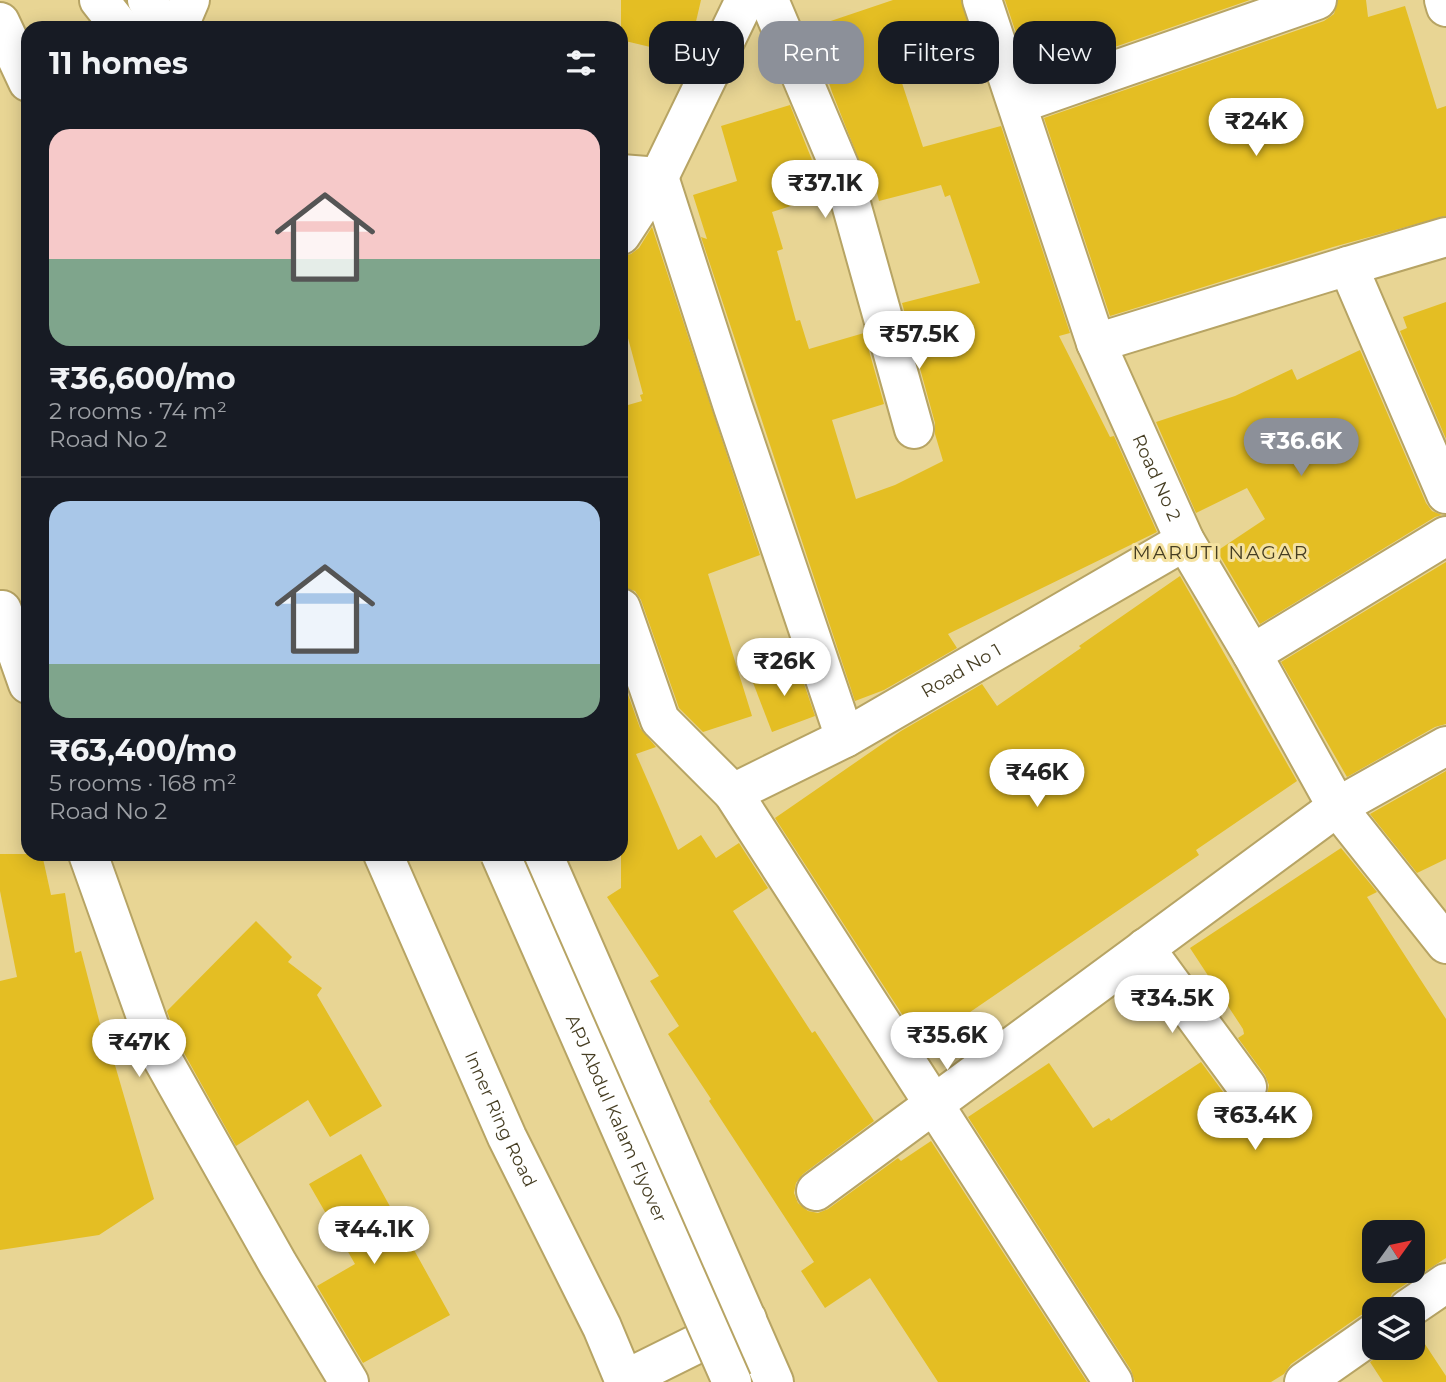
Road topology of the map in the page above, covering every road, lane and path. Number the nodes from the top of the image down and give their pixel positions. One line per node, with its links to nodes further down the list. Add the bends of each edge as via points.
1 (99, 0): 10 (main road)
2 (147, 0): 11 (main road)
3 (190, 0): 12 (main road)
4 (745, 0): 17 (main road)
5 (769, 0): 22 (main road, via 843,176)
6 (982, 0): 15 (main road, Road No 2)
7 (1317, 0): 15 (main road)
8 (1444, 0): 9 (main road)
9 (1446, 7)
10 (116, 21)
11 (159, 21)
12 (181, 21)
13 (0, 22): 14 (main road)
14 (21, 67)
15 (1018, 104): 21 (main road, Road No 2)
16 (628, 175): 17 (main road)
17 (659, 177): 18 (main road); 30 (main road)
18 (628, 224)
19 (1446, 237): 20 (main road)
20 (1349, 266): 21 (main road); 23 (main road)
21 (1096, 343): 25 (main road, Road No 2)
22 (914, 429)
23 (1446, 494)
24 (1446, 536): 29 (main road)
25 (1185, 541): 29 (main road, Road No 2); 30 (main road, Road No 1)
26 (10, 608): 28 (main road)
27 (628, 628): 32 (main road, via 660,720)
28 (21, 654)
29 (1252, 654): 33 (main road, Road No 2)
30 (845, 738): 32 (main road, Road No 1)
31 (1446, 746): 33 (main road)
32 (733, 793): 41 (main road)
33 (1337, 807): 38 (main road, Road No 2); 39 (main road)
34 (90, 861): 48 (main road, via 159,1053)
35 (386, 861): 47 (main road, Inner Ring Road, via 507,1137)
36 (503, 861): 49 (main road, APJ Abdul Kalam Flyover, bridge)
37 (546, 861): 45 (main road)
38 (1446, 944)
39 (1145, 948): 40 (main road); 41 (main road)
40 (1247, 1087)
41 (932, 1104): 42 (main road); 51 (main road)
42 (816, 1191)
43 (1446, 1283): 44 (main road)
44 (1425, 1297)
45 (747, 1319): 47 (main road); 50 (main road)
46 (1362, 1341): 52 (main road)
47 (625, 1381)
48 (349, 1382)
49 (732, 1382)
50 (774, 1382)
51 (1113, 1382)
52 (1304, 1382)

